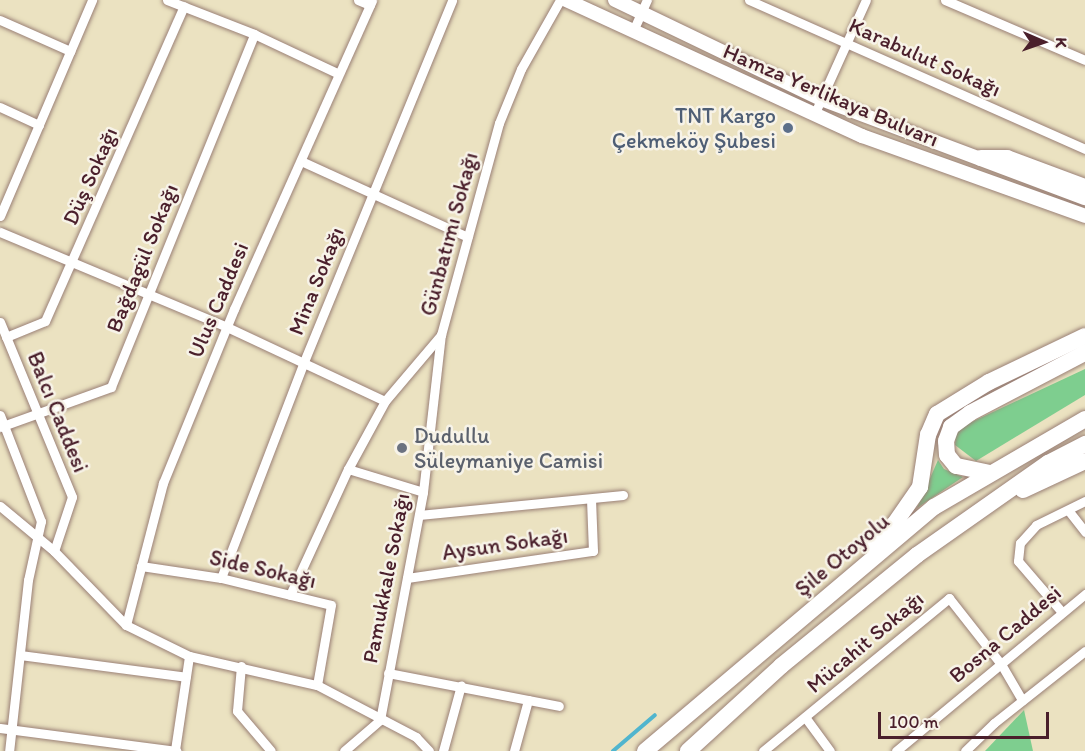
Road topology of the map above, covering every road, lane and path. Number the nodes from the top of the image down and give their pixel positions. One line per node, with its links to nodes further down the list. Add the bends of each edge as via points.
1 (92, 0): 18 (street)
2 (167, 0): 12 (street)
3 (358, 0): 11 (street)
4 (452, 0): 29 (street, Mina Sokağı)
5 (560, 0): 34 (street, Günbatımı Sokağı, via 520,69 503,112)
6 (566, 0): 15 (main road, Hamza Yerlikaya Bulvarı)
7 (615, 0): 13 (main road, Hamza Yerlikaya Bulvarı)
8 (749, 0): 17 (street, Karabulut Sokağı)
9 (866, 0): 17 (street)
10 (945, 0): 19 (street)
11 (371, 3): 20 (street, Ulus Caddesi)
12 (184, 6): 16 (street); 35 (street, Düş Sokağı)
13 (644, 6): 15 (street); 21 (main road, Hamza Yerlikaya Bulvarı)
14 (0, 20): 18 (street)
15 (633, 31): 23 (main road, Hamza Yerlikaya Bulvarı)
16 (254, 34): 20 (street); 36 (street, Bağdagül Sokağı)
17 (847, 45): 21 (street); 25 (street, Karabulut Sokağı)
18 (70, 51): 24 (street)
19 (1085, 60)
20 (338, 73): 27 (street, Ulus Caddesi)
21 (821, 99): 23 (street); 26 (main road, Hamza Yerlikaya Bulvarı)
22 (0, 107): 24 (street)
23 (814, 115): 32 (main road, Hamza Yerlikaya Bulvarı)
24 (39, 125): 31 (street)
25 (1085, 149)
26 (981, 158): 28 (highway, via 1007,158); 30 (main road, Hamza Yerlikaya Bulvarı)
27 (302, 161): 29 (street); 38 (street, Ulus Caddesi)
28 (1080, 184)
29 (373, 194): 34 (street); 43 (street, Mina Sokağı)
30 (1085, 198)
31 (0, 216)
32 (1085, 216)
33 (0, 232): 35 (street)
34 (468, 237): 39 (street, Günbatımı Sokağı)
35 (72, 262): 36 (street); 41 (street, Düş Sokağı, via 45,321)
36 (149, 294): 38 (street); 45 (street, Bağdagül Sokağı, via 111,387)
37 (0, 322): 41 (street, Balcı Caddesi)
38 (227, 327): 43 (street); 64 (street, Ulus Caddesi, via 164,483)
39 (441, 335): 44 (street, Günbatımı Sokağı); 53 (street, Pamukkale Sokağı)
40 (1085, 336): 69 (highway, via 989,382 937,414 928,435 920,487 895,523)
41 (6, 337): 45 (street, Balcı Caddesi)
42 (1085, 353): 52 (highway, via 970,413 951,427 946,441 952,460 968,470)
43 (303, 364): 44 (street); 65 (street, Mina Sokağı)
44 (385, 401): 51 (street, Günbatımı Sokağı)
45 (38, 414): 48 (street, Bağdagül Sokağı); 63 (street, Balcı Caddesi, via 72,497)
46 (0, 415): 48 (street)
47 (1085, 419): 52 (highway, Şile Otoyolu)
48 (2, 426): 62 (street, via 41,521)
49 (1085, 444): 59 (highway)
50 (1085, 461): 59 (highway)
51 (348, 469): 53 (street); 68 (street, Günbatımı Sokağı)
52 (990, 473): 69 (highway, Şile Otoyolu, via 934,507)
53 (423, 492): 60 (street, Pamukkale Sokağı)
54 (623, 495): 55 (street)
55 (591, 499): 60 (street); 66 (street, Aysun Sokağı, via 593,551)
56 (1085, 501): 58 (street)
57 (0, 507): 62 (street)
58 (1068, 510): 61 (street); 70 (street, via 1035,525 1020,543 1018,561)
59 (973, 513): 97 (highway, via 781,666)
60 (418, 515): 66 (street, Pamukkale Sokağı)
61 (1085, 532)
62 (37, 537): 63 (street); 73 (street)
63 (54, 551): 71 (street)
64 (141, 566): 65 (street, Side Sokağı); 71 (street, Ulus Caddesi)
65 (221, 578): 68 (street, Side Sokağı)
66 (407, 578): 77 (street, Pamukkale Sokağı)
67 (1085, 594): 70 (street, Bosna Caddesi)
68 (290, 595): 79 (street, Side Sokağı, via 331,605)
69 (813, 608): 96 (highway, Şile Otoyolu)
70 (1061, 611): 75 (street, Bosna Caddesi)
71 (126, 625): 74 (street)
72 (1085, 651): 82 (street)
73 (20, 655): 78 (street); 87 (street)
74 (189, 656): 76 (street); 78 (street)
75 (1001, 664): 82 (street, Mücahit Sokağı); 84 (street, Mücahit Sokağı, via 949,598); 100 (street, Bosna Caddesi)
76 (241, 666): 79 (street); 91 (street, via 237,711)
77 (388, 673): 80 (street); 85 (street, Pamukkale Sokağı)
78 (186, 677): 89 (street)
79 (317, 685): 85 (street)
80 (461, 686): 81 (street); 94 (street)
81 (528, 700): 83 (street); 95 (street)
82 (1022, 700): 101 (street)
83 (559, 706)
84 (805, 717): 98 (street, Mücahit Sokağı); 99 (street)
85 (380, 720): 92 (street); 93 (street, via 416,736)
86 (0, 728): 87 (street)
87 (11, 730): 88 (street); 90 (street)
88 (157, 749): 89 (street)
89 (176, 750)
90 (9, 751)
91 (271, 751)
92 (344, 751)
93 (429, 751)
94 (443, 751)
95 (514, 751)
96 (645, 751)
97 (688, 751)
98 (763, 751)
99 (830, 751)
100 (896, 751)
101 (965, 751)

